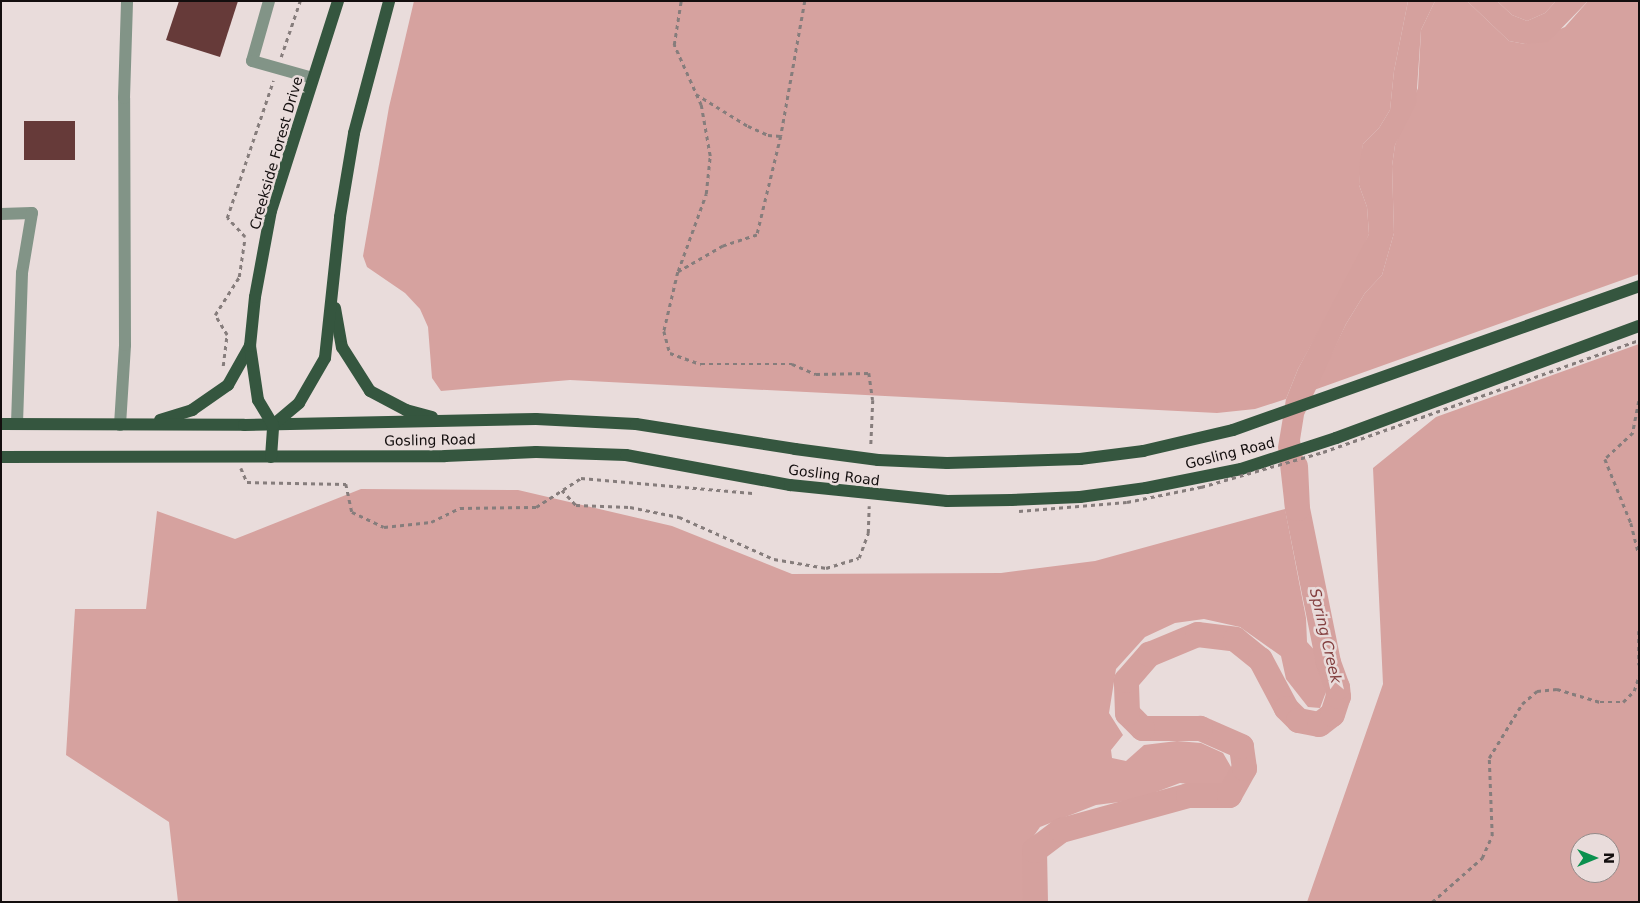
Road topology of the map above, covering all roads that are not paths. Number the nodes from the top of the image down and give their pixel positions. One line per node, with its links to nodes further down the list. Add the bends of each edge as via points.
1 (127, 1): 16 (lane, via 125,345)
2 (269, 1): 5 (lane, via 252,61)
3 (338, 1): 5 (main road, Creekside Forest Drive)
4 (389, 1): 8 (main road, via 354,133 340,217)
5 (313, 78): 10 (main road, Creekside Forest Drive, via 271,212 255,297)
6 (1, 214): 13 (lane, via 32,213 22,273)
7 (1639, 286): 11 (main road, Gosling Road, bridge, via 1233,430 1143,451 1080,459 947,463 878,460 636,424 536,419)
8 (333, 295): 11 (main road, via 342,347 370,391 406,410); 15 (main road, via 324,358 299,403)
9 (1639, 326): 18 (main road, Gosling Road, bridge, via 1328,441 1241,469 1080,497 947,501 790,486 626,455 536,452)
10 (250, 346): 14 (main road, Creekside Forest Drive, via 228,385 192,410); 15 (main road, Creekside Forest Drive, via 258,400)
11 (446, 421): 15 (main road, Gosling Road)
12 (1, 424): 13 (main road, Gosling Road)
13 (16, 424): 16 (main road, Gosling Road)
14 (148, 424): 15 (main road, Gosling Road); 16 (main road, Gosling Road)
15 (274, 425): 18 (main road)
16 (120, 426)
17 (1, 457): 18 (main road, Gosling Road)
18 (271, 457)

